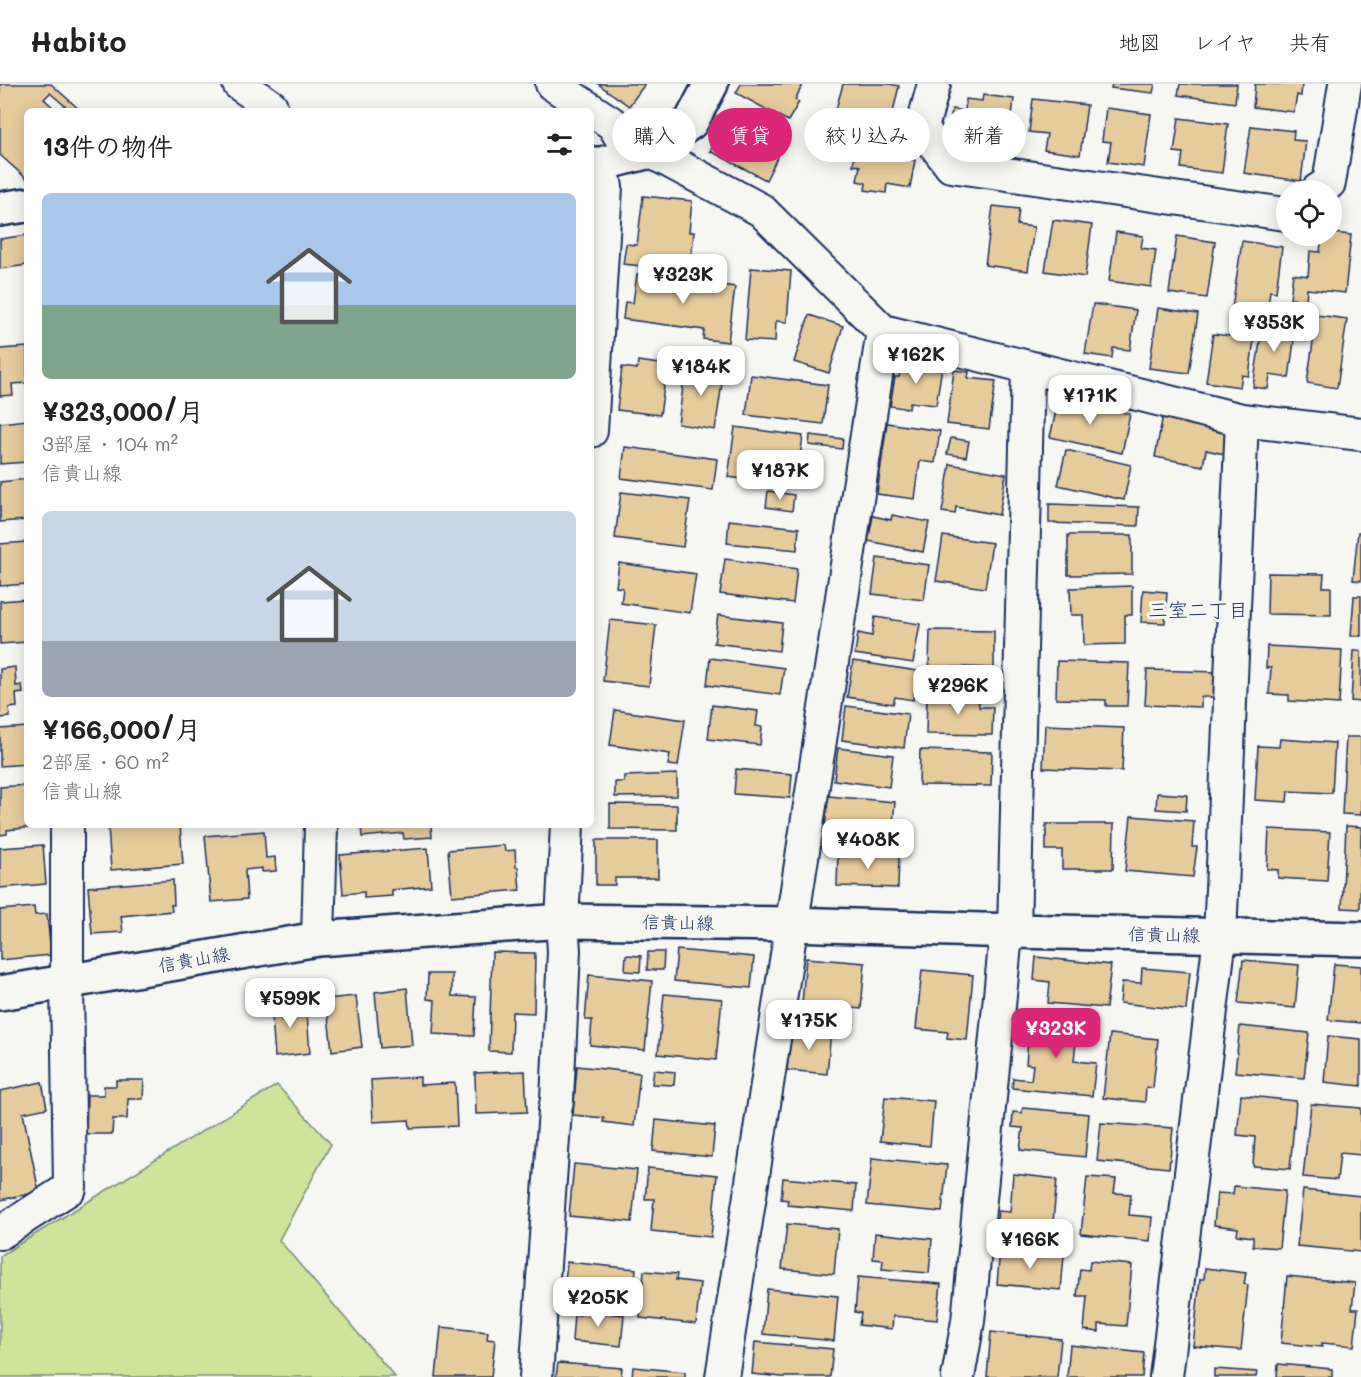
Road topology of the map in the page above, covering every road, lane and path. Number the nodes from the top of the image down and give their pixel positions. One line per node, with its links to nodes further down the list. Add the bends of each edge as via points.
1 (239, 84): 6 (street)
2 (552, 84): 7 (street)
3 (711, 84): 9 (main road)
4 (934, 84): 17 (street, via 922,128 951,166)
5 (1345, 84): 14 (street)
6 (271, 108)
7 (590, 108)
8 (594, 111): 10 (street)
9 (696, 112)
10 (612, 122)
11 (612, 160): 13 (main road)
12 (660, 162): 18 (street, via 761,210)
13 (596, 164): 20 (street, via 606,187)
14 (1329, 180)
15 (24, 205): 16 (main road)
16 (0, 208)
17 (1276, 213)
18 (883, 331): 19 (street); 27 (street)
19 (1028, 367): 21 (street); 28 (street)
20 (594, 382)
21 (1242, 420): 22 (street); 29 (street)
22 (1361, 434)
23 (68, 828): 32 (street)
24 (321, 828): 30 (street)
25 (567, 828): 26 (street)
26 (562, 921): 27 (main road, 信貴山線); 30 (main road, 信貴山線); 35 (street, via 557,1100)
27 (791, 924): 28 (main road, 信貴山線); 36 (street)
28 (1014, 932): 29 (main road, 信貴山線); 37 (street, via 1005,945 968,1321)
29 (1220, 937): 31 (main road, 信貴山線); 38 (street)
30 (318, 939): 32 (main road, 信貴山線)
31 (1361, 939)
32 (67, 982): 33 (main road, 信貴山線); 34 (street, via 70,1188)
33 (0, 993)
34 (0, 1233)
35 (536, 1377)
36 (722, 1377)
37 (958, 1377)
38 (1166, 1377)

